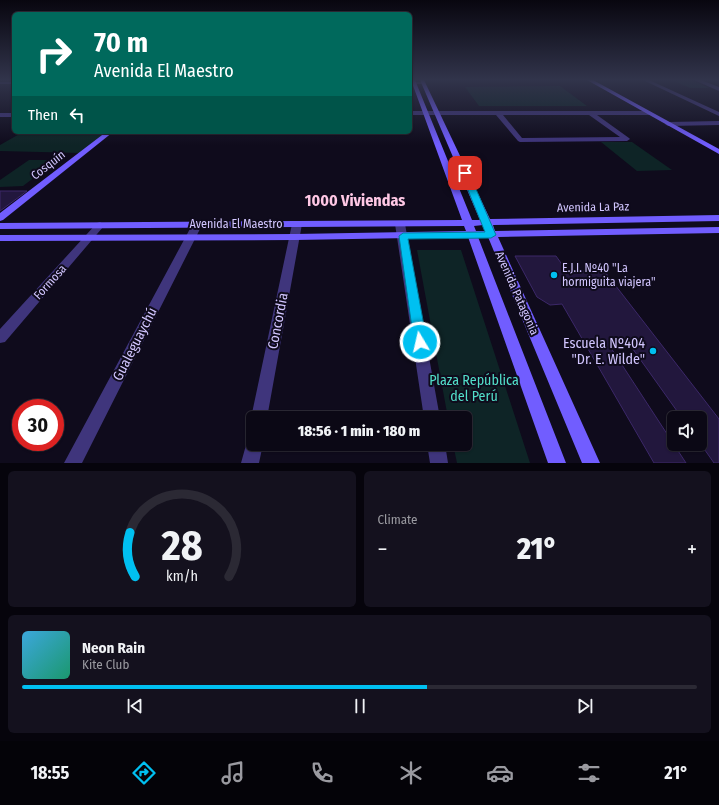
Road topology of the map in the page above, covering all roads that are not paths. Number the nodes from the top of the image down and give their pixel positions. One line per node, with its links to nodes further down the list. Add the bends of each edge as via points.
1 (421, 102): 9 (main road, Avenida Patagonia)
2 (431, 102): 6 (main road, Avenida Patagonia)
3 (628, 102): 8 (main road)
4 (692, 102): 11 (street)
5 (412, 113): 9 (street)
6 (436, 113): 9 (street); 10 (street); 20 (main road, Avenida Patagonia)
7 (590, 113): 8 (street); 10 (street); 10 (street, via 626,139 520,140)
8 (649, 113): 15 (main road)
9 (427, 114): 25 (main road, Avenida Patagonia)
10 (498, 114)
11 (719, 114)
12 (0, 115): 13 (street)
13 (12, 115)
14 (719, 123): 15 (street)
15 (668, 124): 17 (main road)
16 (107, 134): 18 (main road, Cosquín)
17 (719, 152)
18 (0, 218)
19 (719, 218): 20 (main road, Avenida La Paz)
20 (486, 222): 25 (main road, Avenida La Paz); 28 (main road, Avenida Patagonia)
21 (197, 224): 22 (main road, Avenida El Maestro); 23 (main road, Avenida El Maestro); 32 (street, Gualeguaychú)
22 (297, 224): 26 (main road, Avenida El Maestro); 29 (street, Concordia)
23 (100, 225): 24 (main road, Avenida El Maestro); 31 (street, Formosa)
24 (0, 226)
25 (470, 229): 26 (main road, Avenida El Maestro); 28 (main road); 41 (main road, Avenida Patagonia)
26 (402, 230): 29 (main road, Avenida El Maestro); 35 (street)
27 (719, 230): 28 (main road)
28 (491, 235): 42 (main road, Avenida Patagonia)
29 (295, 237): 32 (main road, Avenida El Maestro); 34 (street, Concordia)
30 (0, 238): 31 (main road, Avenida El Maestro)
31 (89, 238): 32 (main road, Avenida El Maestro); 33 (street, Formosa)
32 (190, 238): 38 (street, Gualeguaychú)
33 (0, 338)
34 (260, 411)
35 (431, 411)
36 (253, 451): 39 (street)
37 (437, 451): 40 (street)
38 (73, 463)
39 (250, 463)
40 (440, 463)
41 (557, 463)
42 (591, 463)

